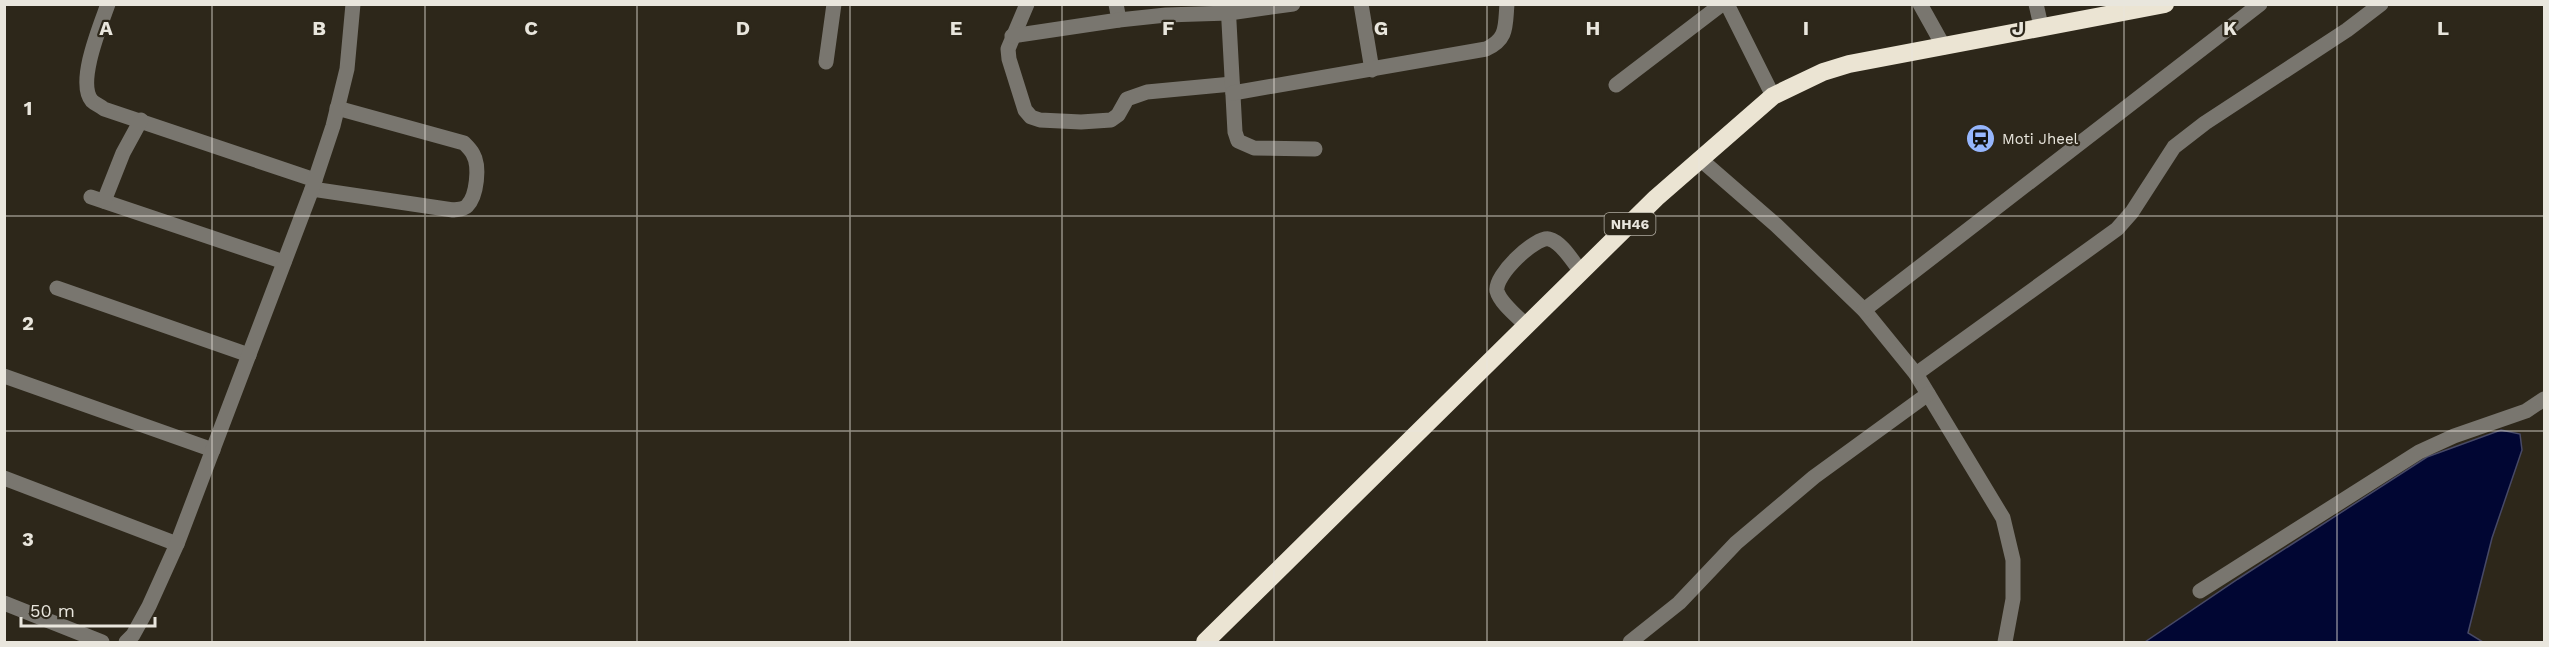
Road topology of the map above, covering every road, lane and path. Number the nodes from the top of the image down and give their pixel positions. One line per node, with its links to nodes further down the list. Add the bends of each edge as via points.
1 (108, 4): 25 (street, via 92,50 88,92 92,101 104,108)
2 (353, 4): 24 (street, via 347,69)
3 (834, 4): 19 (street)
4 (1027, 4): 17 (street)
5 (1293, 4): 14 (street)
6 (1361, 4): 20 (street)
7 (1507, 4): 20 (street, via 1505,31 1495,45)
8 (1725, 4): 21 (street); 23 (street)
9 (1920, 4): 18 (street)
10 (2036, 4): 16 (street)
11 (2165, 4): 16 (highway, NH46)
12 (2260, 4): 32 (street)
13 (2381, 4): 35 (street, via 2174,147 2132,212 2116,229)
14 (1228, 9): 15 (street, via 1166,15); 22 (street)
15 (1118, 12): 17 (street)
16 (2041, 26): 18 (highway, NH46)
17 (1012, 36): 22 (street, via 1009,59 1026,110 1040,120 1111,120 1127,99 1147,92)
18 (1944, 47): 23 (highway, NH46, via 1849,64)
19 (826, 62)
20 (1372, 70): 22 (street)
21 (1617, 84)
22 (1232, 88): 26 (street, via 1238,141 1244,145)
23 (1773, 96): 27 (highway, NH46)
24 (337, 108): 28 (street); 28 (street, via 464,143 477,165 469,205 463,209 438,209)
25 (141, 120): 28 (street); 29 (street, via 98,199)
26 (1315, 150)
27 (1700, 159): 30 (highway, NH46); 32 (street)
28 (313, 185): 29 (street)
29 (284, 262): 34 (street)
30 (1581, 272): 33 (highway, NH46); 33 (street, via 1558,245 1543,239 1500,275 1496,288 1499,296)
31 (57, 288): 34 (street)
32 (1864, 309): 35 (street)
33 (1527, 326): 46 (highway, NH46)
34 (249, 355): 39 (street)
35 (1916, 374): 37 (street)
36 (4, 376): 39 (street)
37 (1928, 394): 47 (street, via 1814,477 1736,543 1678,603); 48 (street, via 2003,518 2013,560 2013,599)
38 (2544, 399): 42 (street, via 2526,411 2419,452)
39 (213, 450): 41 (street)
40 (4, 478): 41 (street)
41 (177, 544): 45 (street, via 149,606)
42 (2200, 591)
43 (4, 603): 44 (street)
44 (102, 642)
45 (126, 642)
46 (1205, 642)
47 (1630, 642)
48 (2005, 642)

